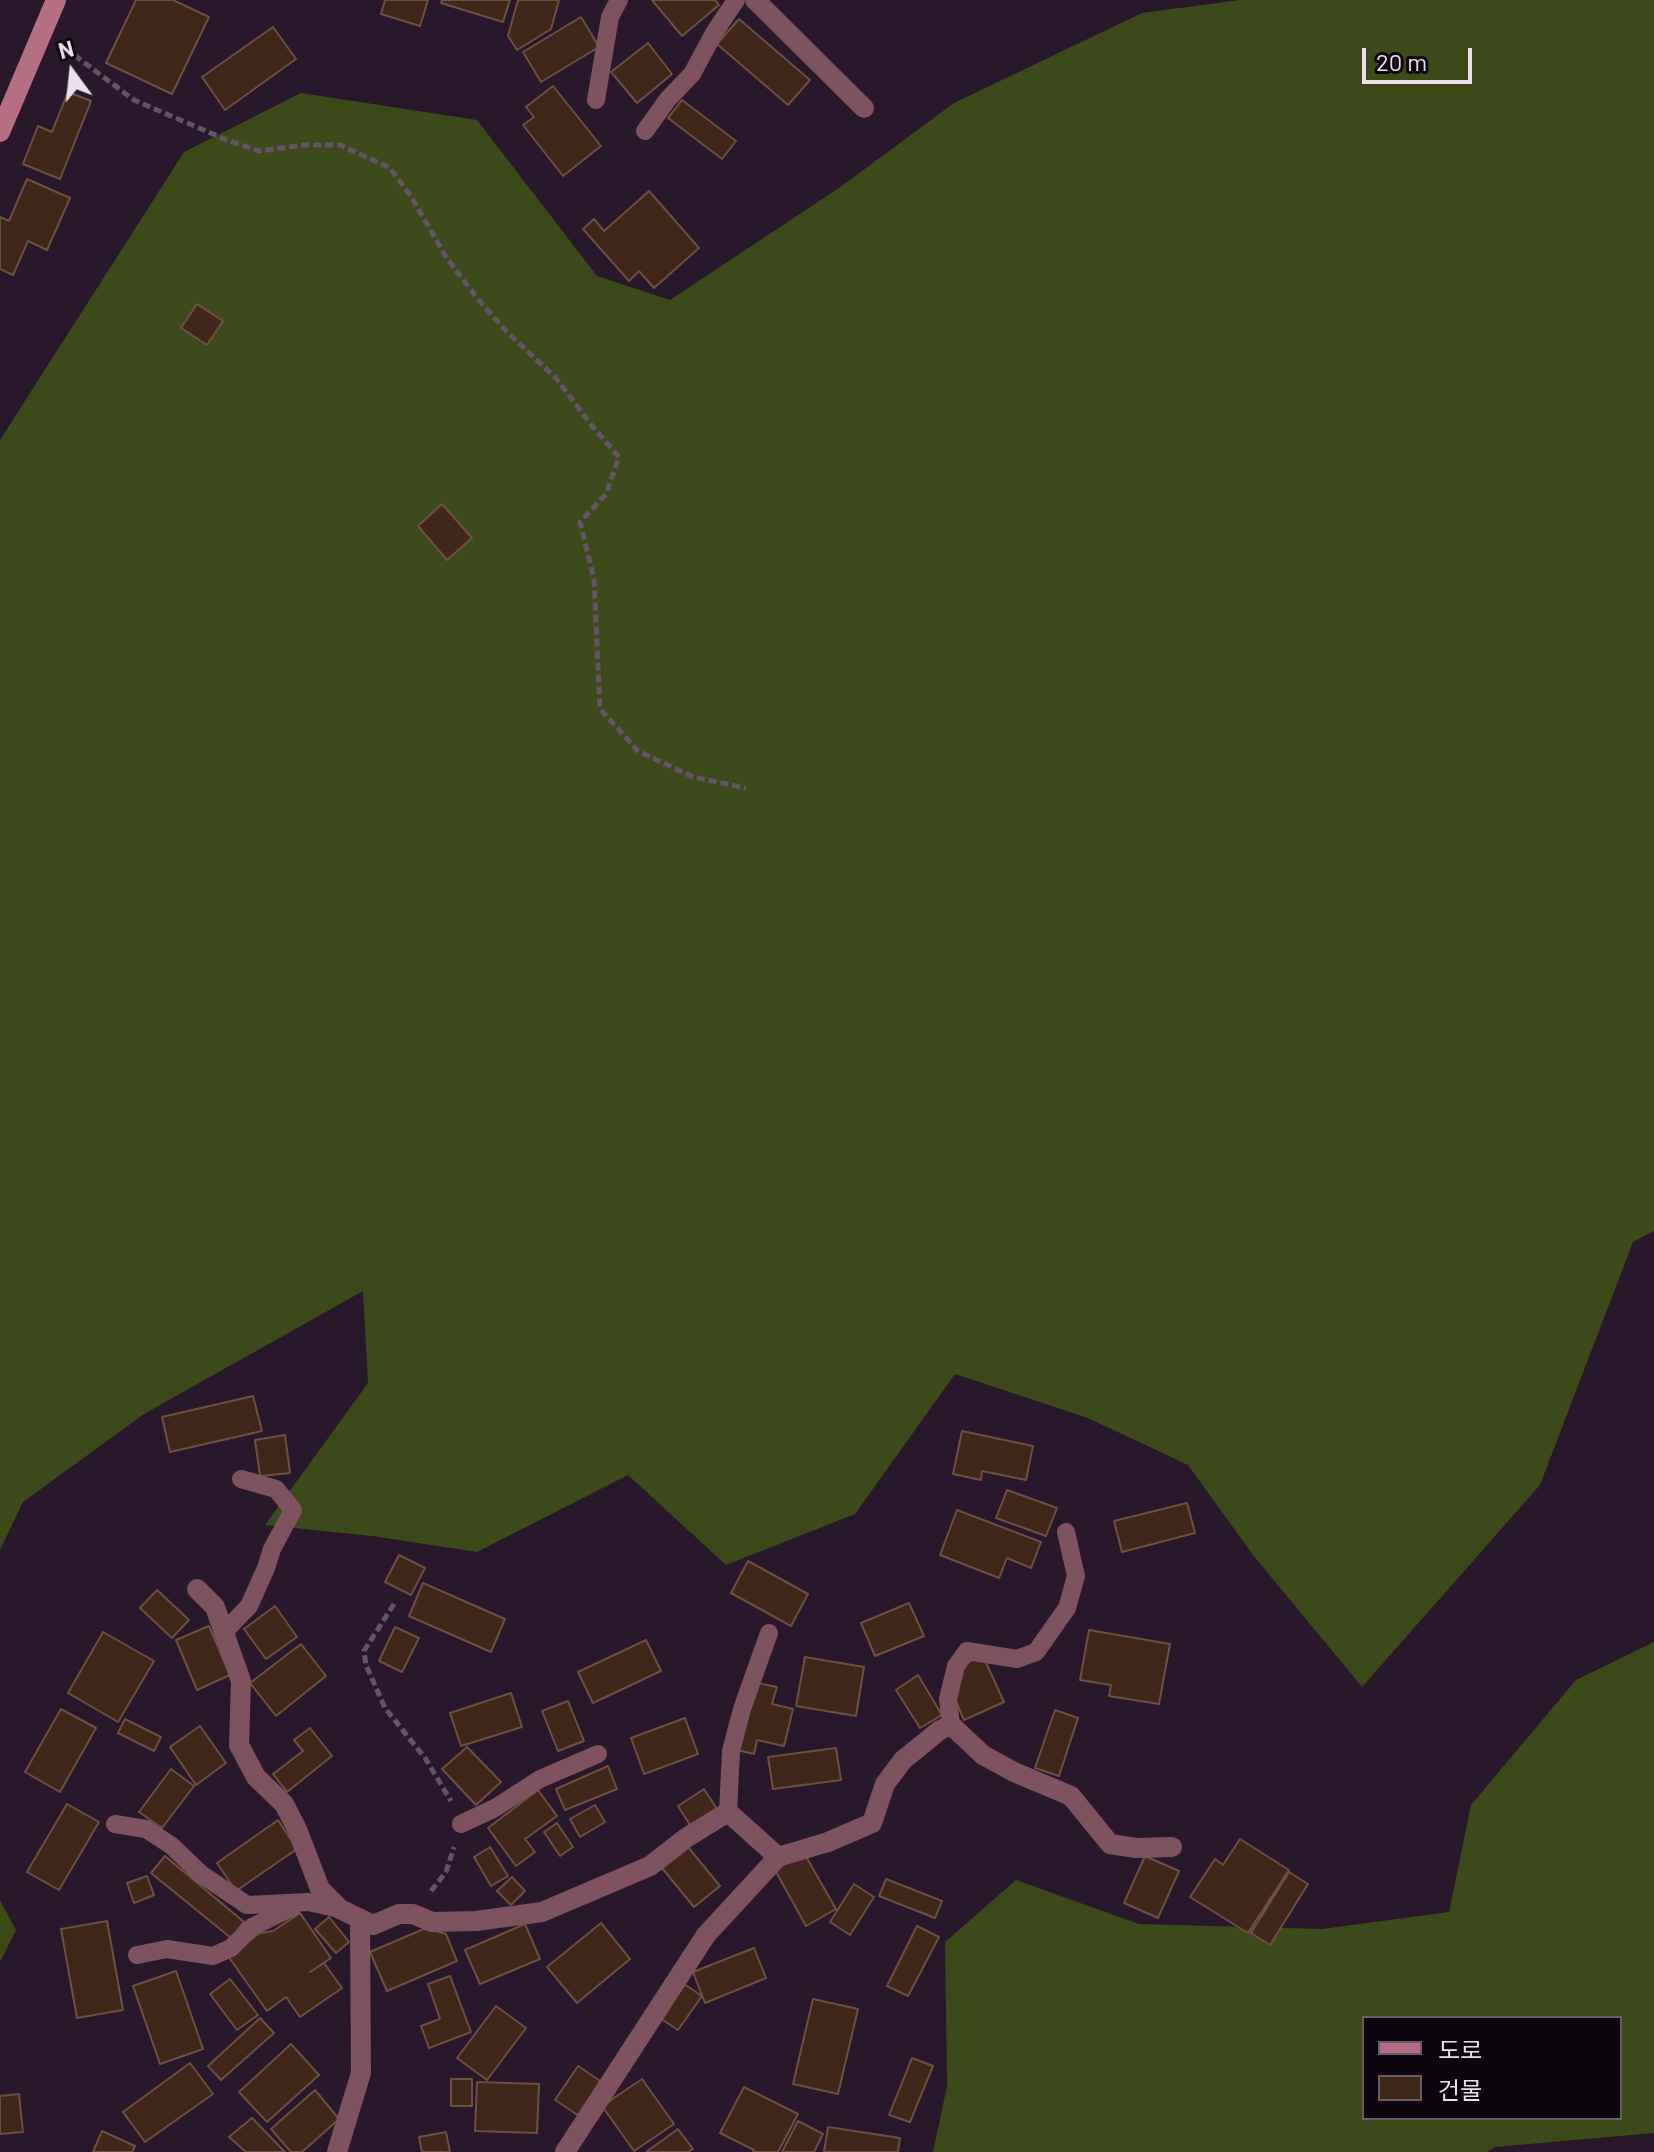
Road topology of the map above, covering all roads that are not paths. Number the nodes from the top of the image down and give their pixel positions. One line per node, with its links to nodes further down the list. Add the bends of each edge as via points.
1 (56, 0): 8 (main road)
2 (619, 0): 5 (lane, via 610,17)
3 (736, 0): 7 (lane, via 692,74)
4 (755, 0): 6 (street)
5 (596, 100)
6 (864, 108)
7 (645, 131)
8 (0, 132)
9 (241, 1479): 12 (lane, via 276,1489 293,1510 249,1606)
10 (1066, 1532): 14 (lane, via 1076,1576 1067,1608 1036,1652 1017,1659 967,1651 956,1666 948,1699)
11 (197, 1589): 12 (street, via 215,1607)
12 (224, 1632): 22 (street, via 241,1681 239,1745 256,1777 284,1804 320,1889)
13 (769, 1633): 16 (lane, via 731,1751)
14 (951, 1725): 19 (street, via 983,1755 1071,1796 1110,1844); 20 (street, via 903,1760 885,1784 872,1823)
15 (598, 1754): 18 (lane, via 540,1779)
16 (728, 1812): 20 (street); 23 (street, via 650,1866 542,1912 476,1921 432,1922 413,1914 373,1925)
17 (115, 1824): 21 (lane, via 146,1829 247,1905)
18 (461, 1824)
19 (1172, 1847)
20 (778, 1857): 26 (street, via 706,1935)
21 (302, 1902): 22 (lane); 24 (lane, via 252,1927 231,1948 213,1956 167,1949)
22 (340, 1909): 23 (street)
23 (360, 1920): 25 (street, via 361,2073)
24 (137, 1955)
25 (337, 2152)
26 (565, 2152)

